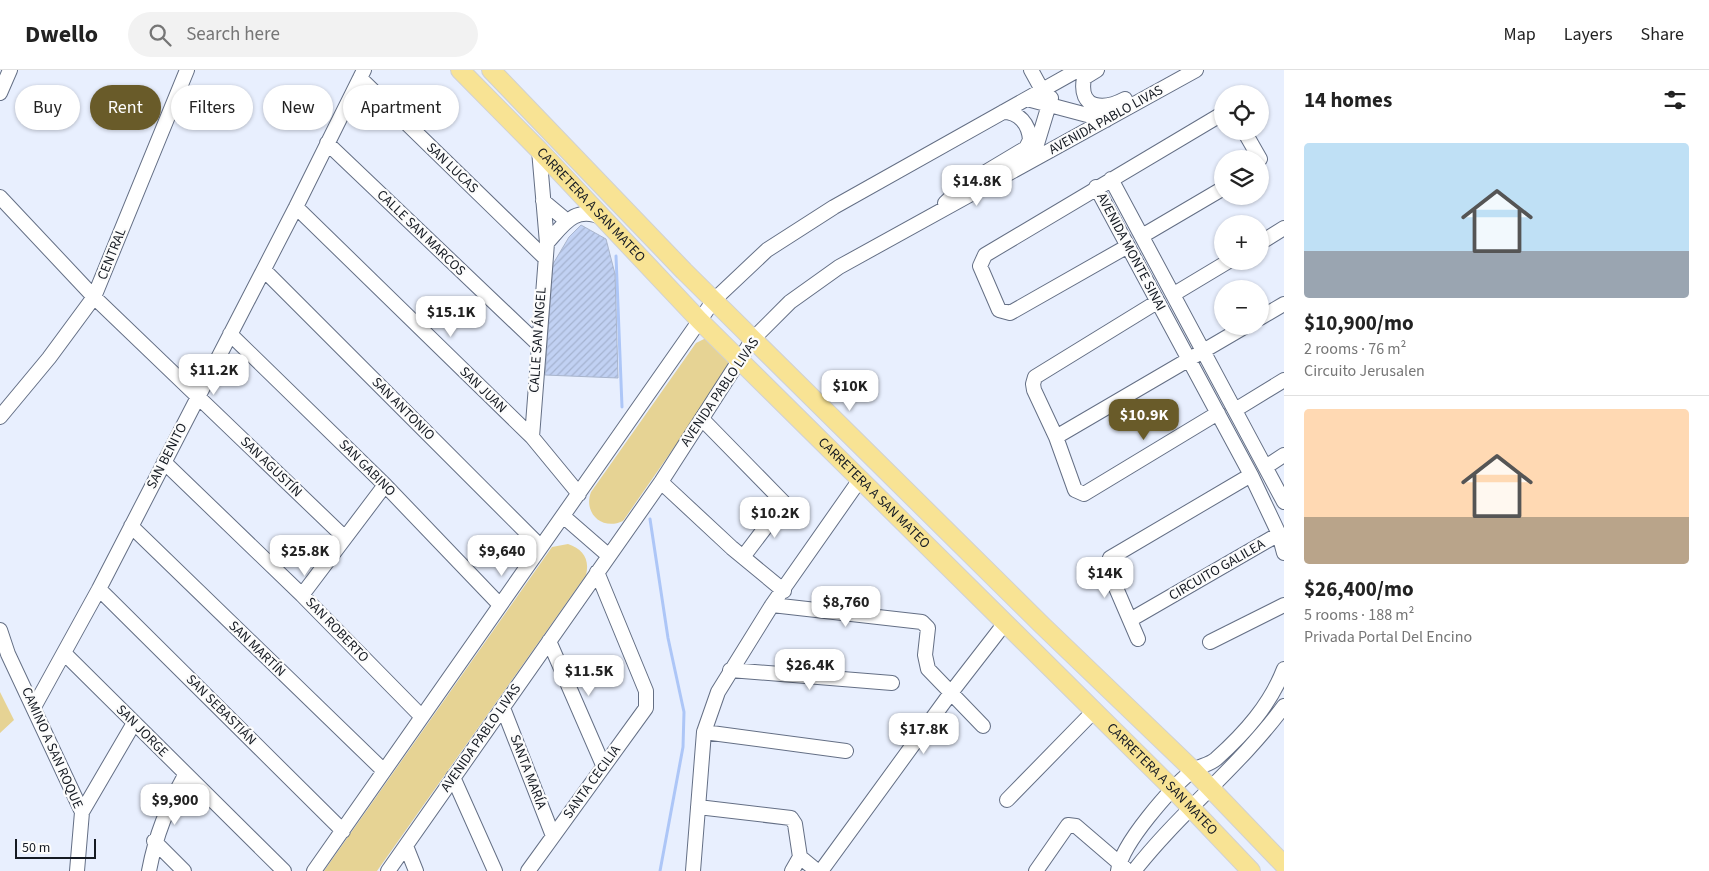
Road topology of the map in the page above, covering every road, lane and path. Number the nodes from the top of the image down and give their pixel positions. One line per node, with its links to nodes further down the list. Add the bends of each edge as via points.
1 (10, 70): 12 (street)
2 (187, 70): 39 (street, CENTRAL)
3 (460, 70): 19 (main road, CARRETERA A SAN MATEO)
4 (490, 70): 40 (main road, CARRETERA A SAN MATEO)
5 (1031, 70): 10 (street)
6 (1078, 70): 10 (street)
7 (1097, 70): 11 (street, via 1084,78 1083,91 1096,106 1112,106 1149,86)
8 (1196, 70): 11 (street, AVENIDA PABLO LIVAS)
9 (362, 74): 18 (street, SAN BENITO); 35 (street, SAN LUCAS)
10 (1048, 87): 13 (street); 14 (street)
11 (1162, 89): 17 (street, AVENIDA PABLO LIVAS)
12 (0, 93)
13 (1027, 99): 14 (street); 15 (street)
14 (1050, 106): 17 (street); 20 (street)
15 (1003, 112): 27 (street, via 1018,116 1027,128 1030,140 1026,148 964,185); 40 (street, via 834,207 767,250)
16 (1214, 119): 21 (street)
17 (1106, 120): 20 (street, AVENIDA PABLO LIVAS)
18 (327, 143): 26 (street, SAN BENITO); 48 (street, CALLE SAN MARCOS)
19 (539, 150): 25 (street, CALLE SAN ÁNGEL); 28 (main road, CARRETERA A SAN MATEO)
20 (1031, 161): 27 (street, AVENIDA PABLO LIVAS)
21 (1111, 179): 22 (street, AVENIDA MONTE SINAI); 31 (street, AVENIDA MONTE SINAI)
22 (1096, 187): 34 (street, AVENIDA MONTE SINAI); 34 (street, via 982,258 982,271 1000,310 1010,313)
23 (1214, 194): 31 (street)
24 (0, 197): 39 (street, SAN AGUSTÍN)
25 (543, 201): 29 (street); 33 (street, CALLE SAN ÁNGEL)
26 (296, 206): 36 (street, SAN BENITO); 58 (street, SAN JUAN)
27 (930, 217): 47 (street, AVENIDA PABLO LIVAS, via 839,268 790,302)
28 (604, 218): 29 (street, via 583,212); 44 (main road, CARRETERA A SAN MATEO)
29 (568, 221): 33 (street)
30 (1284, 228): 32 (street)
31 (1142, 236): 38 (street, AVENIDA MONTE SINAI)
32 (1269, 237)
33 (547, 243): 35 (street, CALLE SAN ÁNGEL)
34 (1128, 246): 41 (street, AVENIDA MONTE SINAI)
35 (544, 258): 48 (street, CALLE SAN ÁNGEL)
36 (264, 270): 45 (street, SAN BENITO); 74 (street, SAN ANTONIO)
37 (1214, 270): 38 (street)
38 (1174, 294): 49 (street, AVENIDA MONTE SINAI)
39 (94, 297): 53 (street, SAN AGUSTÍN); 56 (street, CENTRAL)
40 (714, 300): 44 (street); 47 (main road, CARRETERA A SAN MATEO)
41 (1157, 302): 51 (street, AVENIDA MONTE SINAI); 59 (street, via 1035,377 1034,390)
42 (1284, 304): 43 (street)
43 (1269, 313)
44 (700, 321): 50 (main road, CARRETERA A SAN MATEO); 68 (street)
45 (230, 334): 53 (street, SAN BENITO); 67 (street, SAN GABINO)
46 (1231, 335): 49 (street)
47 (753, 339): 50 (street, AVENIDA PABLO LIVAS); 66 (main road, CARRETERA A SAN MATEO)
48 (538, 344): 58 (street, CALLE SAN ÁNGEL)
49 (1203, 351): 51 (street); 54 (street, AVENIDA MONTE SINAI)
50 (740, 359): 57 (street, AVENIDA PABLO LIVAS); 64 (main road, CARRETERA A SAN MATEO)
51 (1188, 361): 55 (street, AVENIDA MONTE SINAI); 59 (street)
52 (1284, 380): 54 (street)
53 (197, 397): 61 (street, SAN BENITO); 73 (street, SAN AGUSTÍN)
54 (1234, 410): 62 (street, AVENIDA MONTE SINAI)
55 (1218, 413): 59 (street, via 1084,494 1075,490); 63 (street, AVENIDA MONTE SINAI)
56 (0, 417)
57 (702, 419): 65 (street, AVENIDA PABLO LIVAS); 77 (street, via 789,508)
58 (532, 437): 68 (street, SAN JUAN)
59 (1056, 437)
60 (1284, 455): 62 (street)
61 (164, 462): 71 (street, SAN BENITO); 81 (street, SAN ROBERTO)
62 (1267, 466): 69 (street, AVENIDA MONTE SINAI)
63 (1251, 475): 72 (street, AVENIDA MONTE SINAI); 85 (street, via 1110,558 1107,566)
64 (861, 478): 66 (main road, via 861,473 869,470 883,481); 80 (street); 86 (main road, CARRETERA A SAN MATEO)
65 (661, 482): 76 (street, AVENIDA PABLO LIVAS); 77 (street)
66 (899, 482): 87 (main road, CARRETERA A SAN MATEO)
67 (386, 485): 73 (street); 82 (street, SAN GABINO)
68 (580, 494): 70 (street)
69 (1284, 502)
70 (563, 516): 74 (street); 76 (street)
71 (131, 526): 79 (street, SAN BENITO); 109 (street, SAN MARTÍN)
72 (1279, 534): 75 (street, AVENIDA MONTE SINAI); 85 (street, CIRCUITO GALILEA)
73 (344, 537): 81 (street)
74 (541, 547): 82 (street)
75 (1284, 553)
76 (609, 556): 78 (street, AVENIDA PABLO LIVAS)
77 (743, 557): 80 (street)
78 (597, 572): 90 (street, AVENIDA PABLO LIVAS); 107 (street, SANTA CECILIA, via 646,691 647,702 643,715)
79 (99, 589): 92 (street, SAN BENITO); 118 (street, SAN SEBASTIÁN)
80 (784, 591): 84 (street)
81 (302, 594): 102 (street, SAN ROBERTO)
82 (500, 604): 102 (street)
83 (1284, 605): 91 (street)
84 (772, 606): 94 (street); 97 (street, via 922,622 928,628 925,663)
85 (1130, 620): 89 (street)
86 (1005, 623): 87 (main road, via 1009,617 1015,616 1030,628); 97 (street); 101 (main road, CARRETERA A SAN MATEO)
87 (1043, 626): 108 (main road, CARRETERA A SAN MATEO)
88 (0, 630): 99 (street, CAMINO A SAN ROQUE)
89 (1138, 639)
90 (548, 641): 100 (street, AVENIDA PABLO LIVAS); 107 (street)
91 (1210, 642)
92 (65, 654): 99 (street, SAN BENITO); 103 (street, SAN JORGE)
93 (1284, 669): 96 (street)
94 (730, 670): 95 (street); 105 (street, via 718,692)
95 (892, 683)
96 (1281, 690): 108 (street, via 1214,761)
97 (950, 694): 104 (street); 136 (street)
98 (1284, 706): 112 (street, via 1266,730)
99 (34, 707): 117 (street, CAMINO A SAN ROQUE)
100 (503, 708): 111 (street, AVENIDA PABLO LIVAS); 119 (street, SANTA MARÍA)
101 (1094, 712): 113 (main road, CARRETERA A SAN MATEO); 114 (street)
102 (422, 717): 109 (street)
103 (134, 723): 110 (street, SAN JORGE); 117 (street)
104 (983, 726)
105 (704, 732): 106 (street); 115 (street)
106 (846, 751)
107 (603, 765): 119 (street, SANTA CECILIA)
108 (1193, 770): 112 (main road, CARRETERA A SAN MATEO); 113 (street)
109 (384, 771): 118 (street)
110 (185, 775): 120 (street); 128 (street, SAN JORGE)
111 (453, 778): 121 (street, AVENIDA PABLO LIVAS); 132 (street)
112 (1209, 788): 116 (street); 123 (main road, CARRETERA A SAN MATEO)
113 (1174, 790): 116 (main road, CARRETERA A SAN MATEO); 124 (street, via 1130,842)
114 (1007, 800)
115 (698, 807): 122 (street, via 791,818 795,824); 134 (street)
116 (1190, 808): 138 (street); 139 (main road, CARRETERA A SAN MATEO)
117 (82, 812): 125 (street, CAMINO A SAN ROQUE)
118 (343, 830): 129 (street)
119 (553, 836): 133 (street, SANTA CECILIA)
120 (154, 840): 126 (street); 127 (street)
121 (406, 846): 130 (street, AVENIDA PABLO LIVAS); 131 (street)
122 (800, 856): 135 (street); 136 (street)
123 (1284, 865)
124 (1122, 868): 137 (street, via 1076,826 1068,825)
125 (77, 871)
126 (149, 871)
127 (184, 871)
128 (284, 871)
129 (314, 871)
130 (388, 871)
131 (416, 871)
132 (494, 871)
133 (528, 871)
134 (692, 871)
135 (792, 871)
136 (819, 871)
137 (1036, 871)
138 (1134, 871)
139 (1250, 871)

